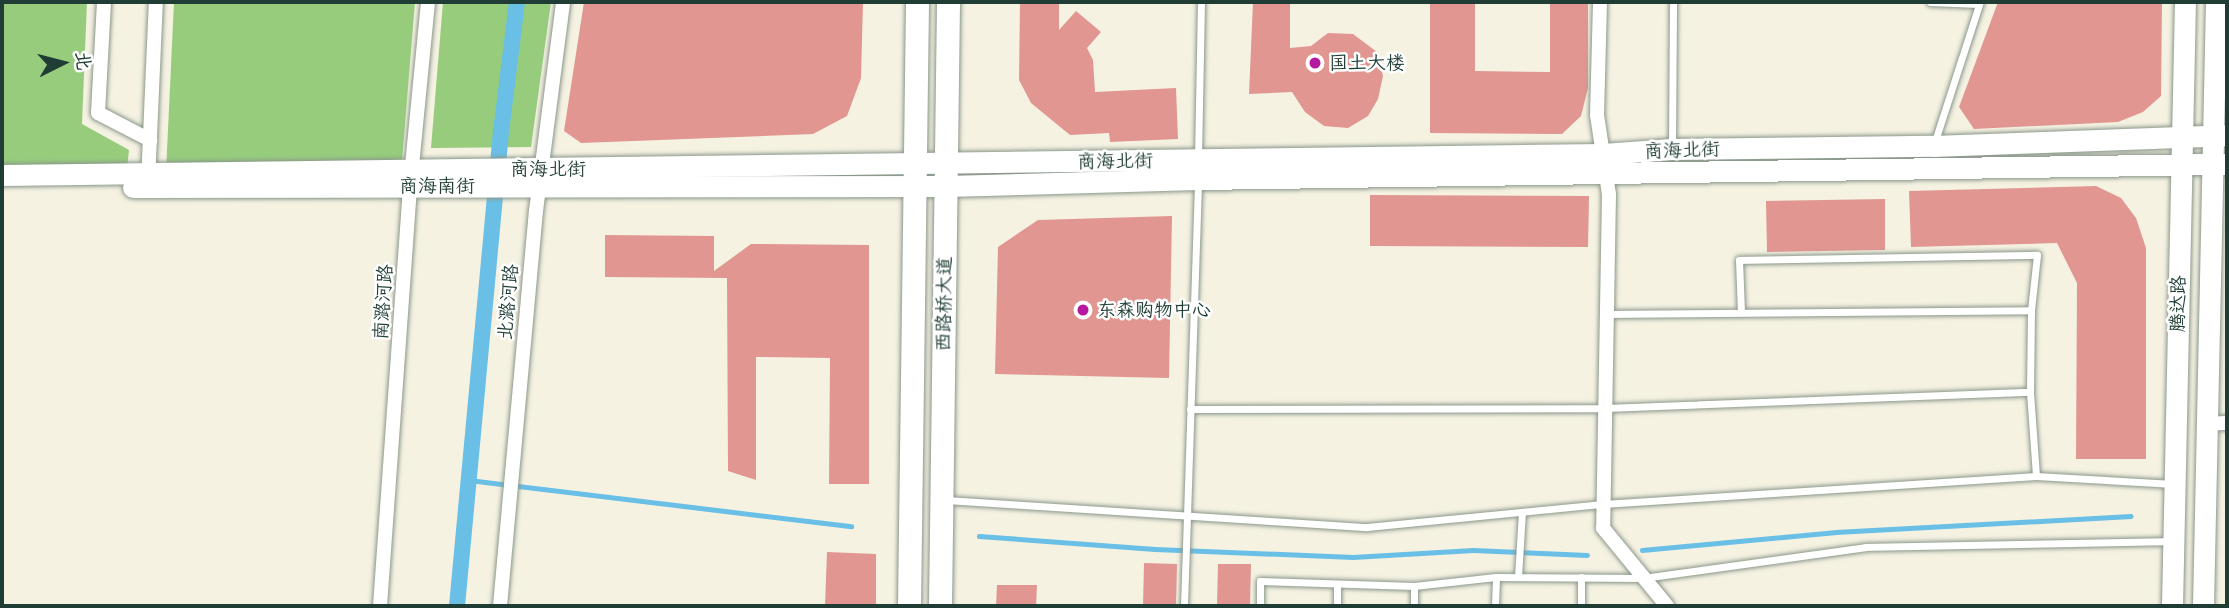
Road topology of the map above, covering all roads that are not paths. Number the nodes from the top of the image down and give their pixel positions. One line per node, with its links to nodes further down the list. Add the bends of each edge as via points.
1 (104, 2): 16 (street, via 98,113)
2 (156, 2): 16 (street)
3 (428, 2): 28 (street, 南潞河路)
4 (563, 2): 29 (street, 北潞河路)
5 (917, 2): 26 (main road, 西路桥大道)
6 (948, 2): 27 (main road, 西路桥大道)
7 (1201, 2): 22 (lane)
8 (1600, 2): 19 (street, via 1598,115)
9 (1673, 2): 18 (lane)
10 (1930, 2): 13 (lane)
11 (2185, 2): 14 (main road, 腾达路)
12 (2216, 2): 15 (main road, 腾达路)
13 (1980, 3): 17 (lane)
14 (2182, 135): 15 (main road, 商海北街); 17 (main road, 商海北街); 21 (main road, 腾达路)
15 (2220, 135): 20 (main road, 腾达路)
16 (150, 140): 30 (street)
17 (1933, 146): 18 (main road, 商海北街); 23 (lane)
18 (1672, 149): 19 (main road, 商海北街); 24 (lane)
19 (1605, 164): 22 (main road, 商海北街); 24 (main road, 商海北街); 34 (street, via 1609,194)
20 (2220, 164): 21 (main road, 商海北街); 38 (main road, 腾达路)
21 (2182, 165): 23 (main road, 商海北街); 40 (main road, 腾达路)
22 (1198, 169): 27 (main road, 商海北街); 37 (lane)
23 (1926, 169): 24 (main road, 商海北街)
24 (1672, 173)
25 (2, 175): 30 (main road)
26 (915, 175): 27 (main road, 商海北街); 29 (main road, 商海北街); 54 (main road, 西路桥大道)
27 (946, 175): 41 (main road, 西路桥大道)
28 (411, 178): 29 (main road, 商海南街); 30 (main road, 商海南街); 52 (street, 南潞河路)
29 (536, 178): 53 (street, 北潞河路)
30 (148, 180): 31 (main road, 商海南街)
31 (2, 189)
32 (2031, 310): 33 (lane); 33 (lane, via 2037,255 1738,260); 35 (lane)
33 (1741, 312): 34 (lane)
34 (1607, 314): 36 (street)
35 (2030, 392): 36 (lane); 39 (lane)
36 (1605, 408): 37 (lane); 42 (street)
37 (1190, 409): 44 (lane)
38 (2217, 423): 64 (main road, 腾达路)
39 (2036, 477): 40 (lane); 42 (lane)
40 (2175, 484): 45 (main road, 腾达路)
41 (942, 499): 44 (lane); 55 (main road, 西路桥大道)
42 (1603, 504): 43 (lane); 49 (street, via 1603,528)
43 (1522, 512): 44 (lane, via 1367,527); 46 (lane)
44 (1187, 515): 56 (lane)
45 (2173, 541): 49 (lane, via 1865,547); 63 (main road, 腾达路)
46 (1518, 577): 47 (lane); 48 (lane)
47 (1581, 577): 49 (lane); 61 (lane)
48 (1496, 578): 51 (lane); 60 (lane)
49 (1643, 578): 62 (street)
50 (1337, 584): 51 (lane); 57 (lane, via 1260,581); 58 (lane)
51 (1414, 586): 59 (lane)
52 (380, 606)
53 (500, 606)
54 (909, 606)
55 (940, 606)
56 (1184, 606)
57 (1260, 606)
58 (1337, 606)
59 (1414, 606)
60 (1495, 606)
61 (1581, 606)
62 (1667, 606)
63 (2172, 606)
64 (2203, 606)

